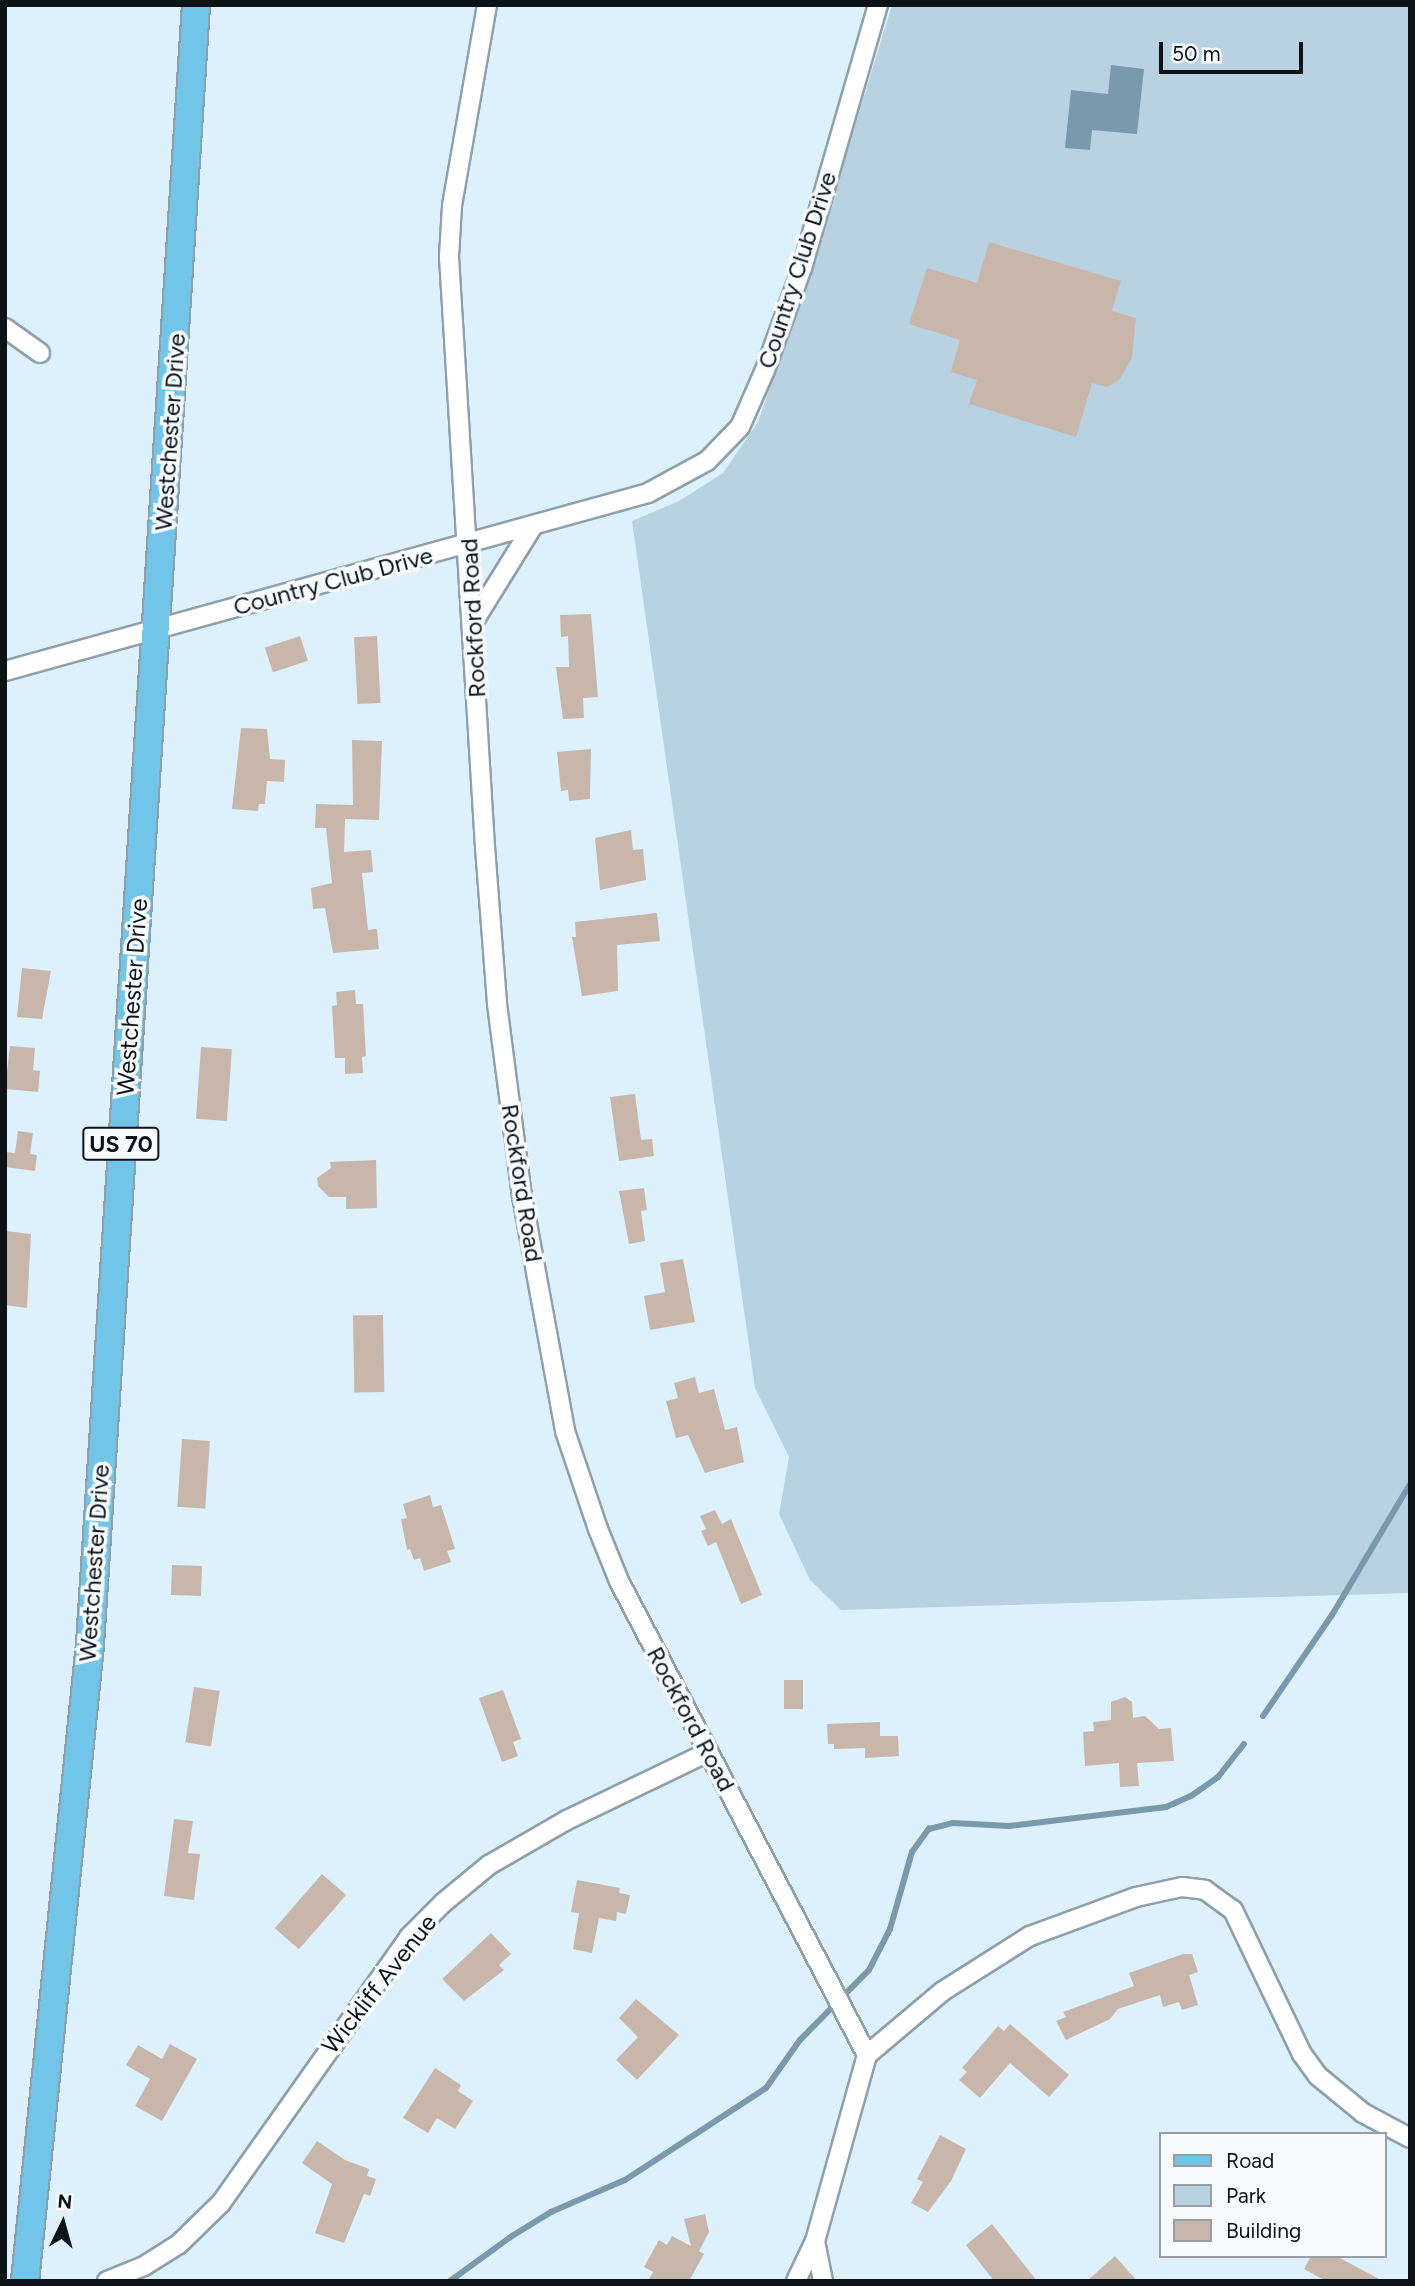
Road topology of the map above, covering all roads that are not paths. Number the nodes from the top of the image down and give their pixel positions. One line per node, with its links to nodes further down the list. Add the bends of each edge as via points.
1 (196, 5): 9 (main road, Westchester Drive / US 70)
2 (486, 5): 7 (street, Rockford Road, via 452,206 449,257)
3 (878, 5): 6 (street, Country Club Drive, via 802,268 740,427 707,461 671,484)
4 (5, 328): 5 (street)
5 (40, 353)
6 (533, 526): 7 (street, Country Club Drive); 8 (street)
7 (470, 543): 8 (street, Rockford Road); 9 (street, Country Club Drive)
8 (474, 621): 11 (street, Rockford Road, via 498,1003 522,1196 565,1431 619,1581)
9 (157, 629): 10 (street, Country Club Drive); 15 (main road, Westchester Drive / US 70, via 90,1644)
10 (5, 671)
11 (708, 1752): 12 (street, Rockford Road); 16 (street, Wickliff Avenue, via 567,1820 489,1865 443,1903 409,1937 221,2203 179,2244 144,2266)
12 (867, 2055): 13 (street, via 943,1992 1030,1936 1136,1897 1182,1887 1205,1890 1233,1910 1302,2054 1318,2076 1363,2113); 14 (street)
13 (1410, 2138)
14 (815, 2241): 17 (street); 18 (street)
15 (25, 2281)
16 (107, 2281)
17 (796, 2281)
18 (823, 2281)

